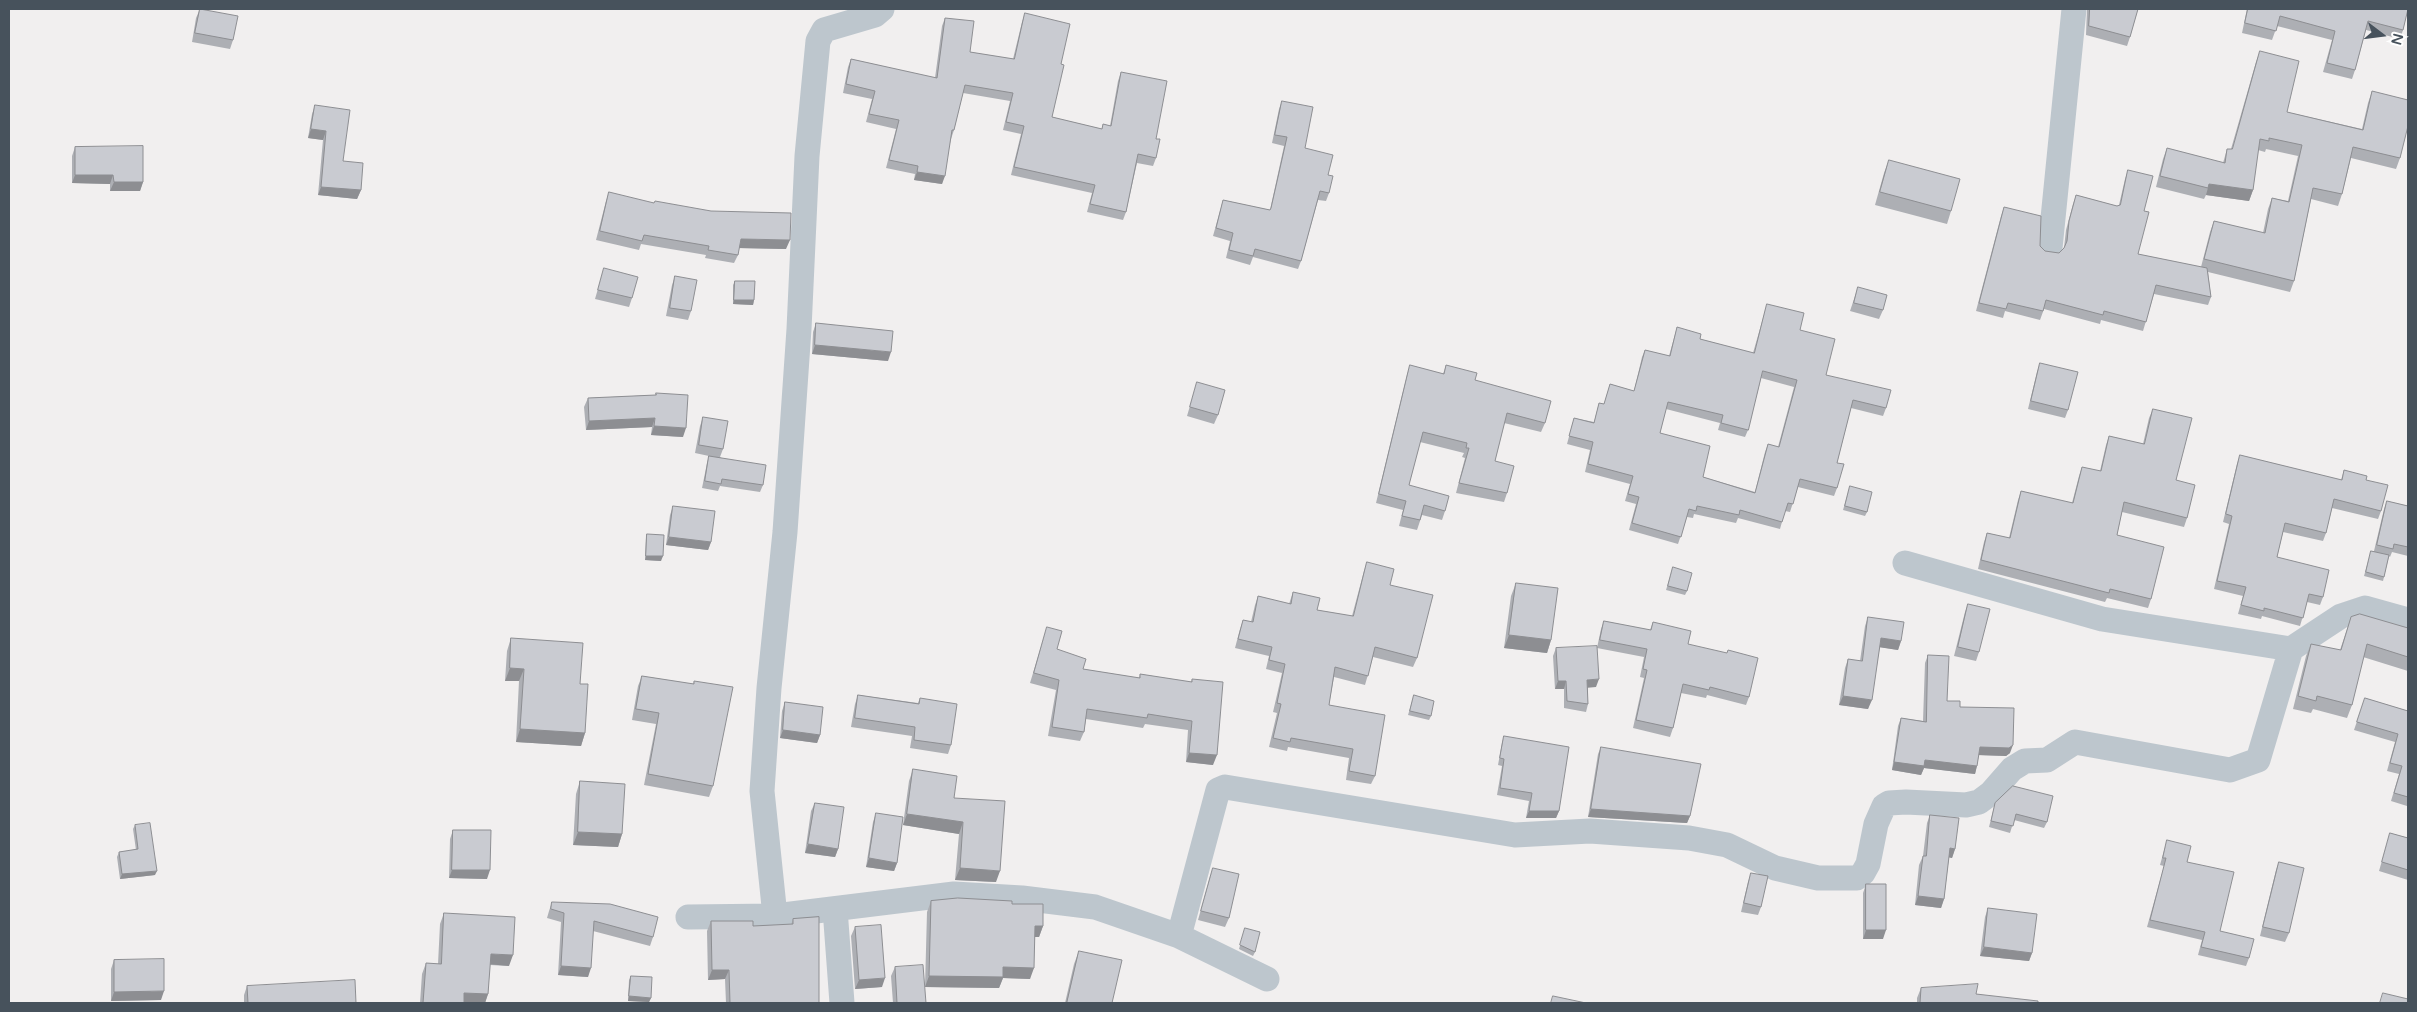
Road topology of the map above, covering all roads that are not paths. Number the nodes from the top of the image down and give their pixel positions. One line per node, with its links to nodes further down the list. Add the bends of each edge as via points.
1 (882, 9): 8 (street, via 874,15 824,30 818,41 807,156 800,329 785,532 762,791)
2 (2074, 9): 3 (street)
3 (2050, 248)
4 (1905, 563): 6 (street, via 2102,619)
5 (2408, 620): 6 (street, via 2365,608 2341,616)
6 (2291, 649): 10 (street, via 2258,760 2230,770 2075,742 2047,760 2025,761 2012,769 1979,802 1966,805 1906,802 1884,806 1876,824 1868,864 1856,878 1818,878 1775,868 1727,846 1689,838 1590,831 1514,836 1225,787 1218,790)
7 (834, 909): 8 (street); 10 (street, via 954,894 1022,898 1095,907); 12 (street)
8 (775, 916): 9 (street)
9 (688, 917)
10 (1179, 936): 11 (street)
11 (1267, 979)
12 (842, 1003)

